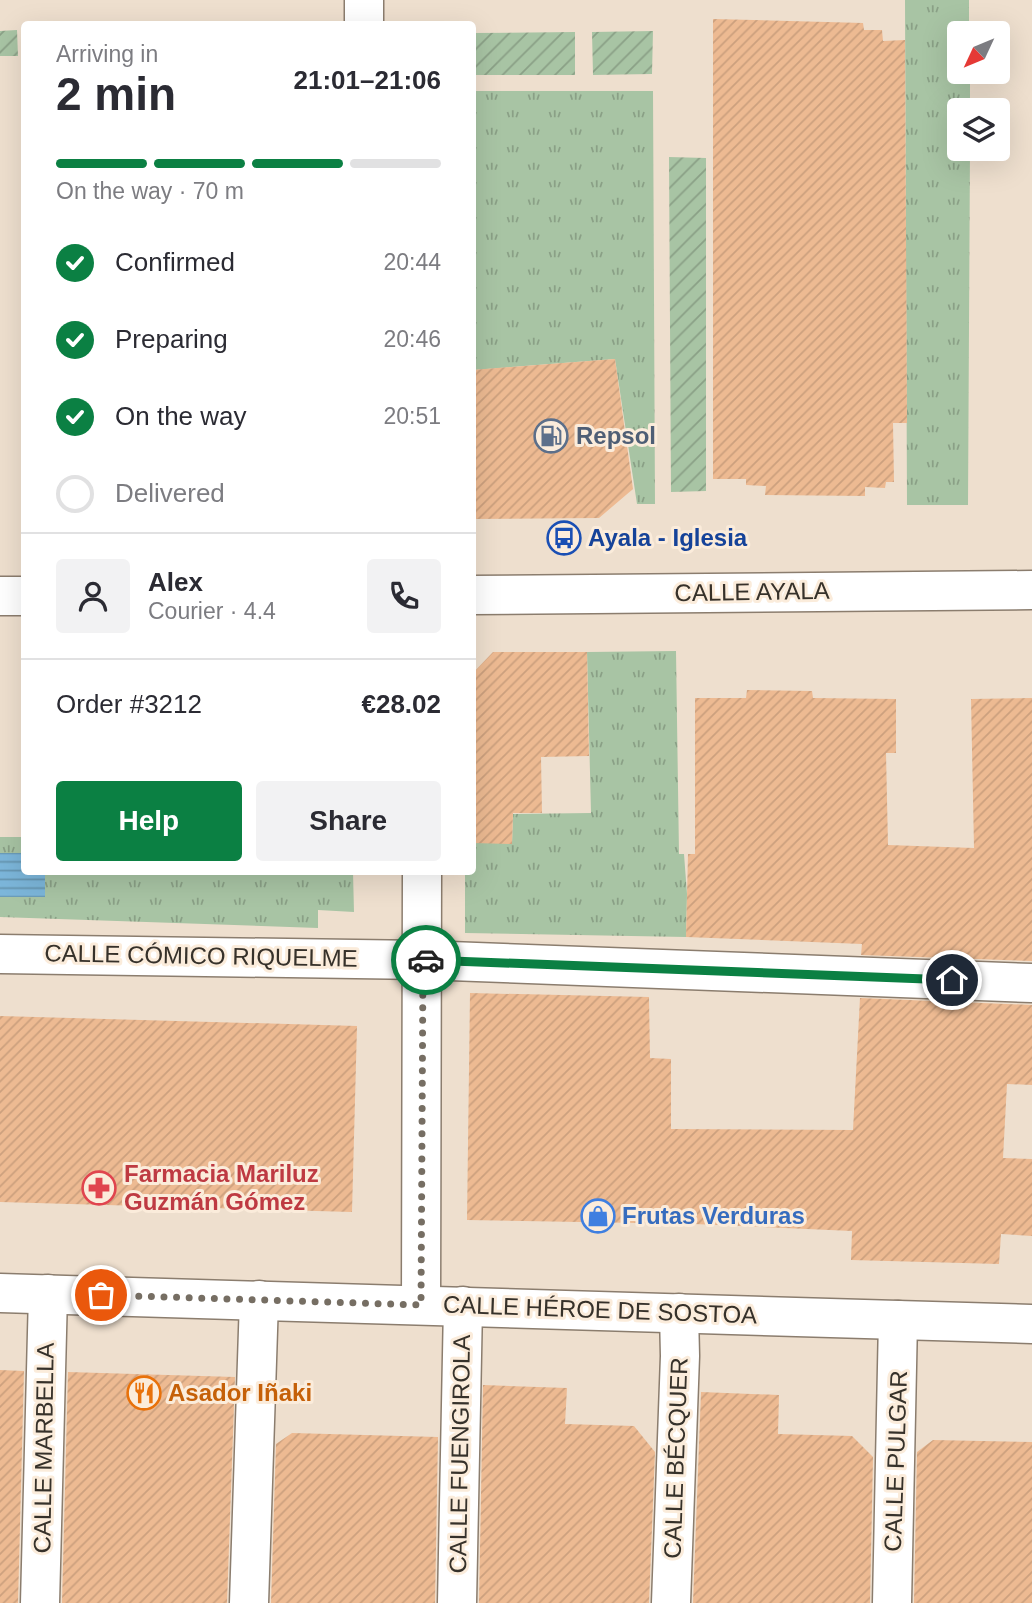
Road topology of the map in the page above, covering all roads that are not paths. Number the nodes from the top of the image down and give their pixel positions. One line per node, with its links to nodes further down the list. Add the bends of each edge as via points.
1 (364, 0): 2 (street)
2 (364, 21)
3 (1032, 590): 4 (street, CALLE AYALA)
4 (476, 595)
5 (0, 596): 6 (street)
6 (21, 596)
7 (422, 875): 9 (street)
8 (0, 954): 9 (street, CALLE CÓMICO RIQUELME)
9 (423, 960): 10 (street, CALLE CÓMICO RIQUELME); 14 (street)
10 (1032, 983)
11 (0, 1293): 12 (street, CALLE HÉROE DE SOSTOA)
12 (48, 1294): 13 (street, CALLE HÉROE DE SOSTOA); 19 (street, CALLE MARBELLA)
13 (259, 1300): 14 (street, CALLE HÉROE DE SOSTOA); 20 (street)
14 (421, 1305): 15 (street, CALLE HÉROE DE SOSTOA)
15 (463, 1306): 16 (street, CALLE HÉROE DE SOSTOA); 21 (street, CALLE FUENGIROLA)
16 (679, 1312): 17 (street, CALLE HÉROE DE SOSTOA); 22 (street, CALLE BÉCQUER)
17 (898, 1320): 18 (street, CALLE HÉROE DE SOSTOA); 23 (street, CALLE PULGAR)
18 (1032, 1324)
19 (40, 1603)
20 (249, 1603)
21 (457, 1603)
22 (671, 1603)
23 (892, 1603)

